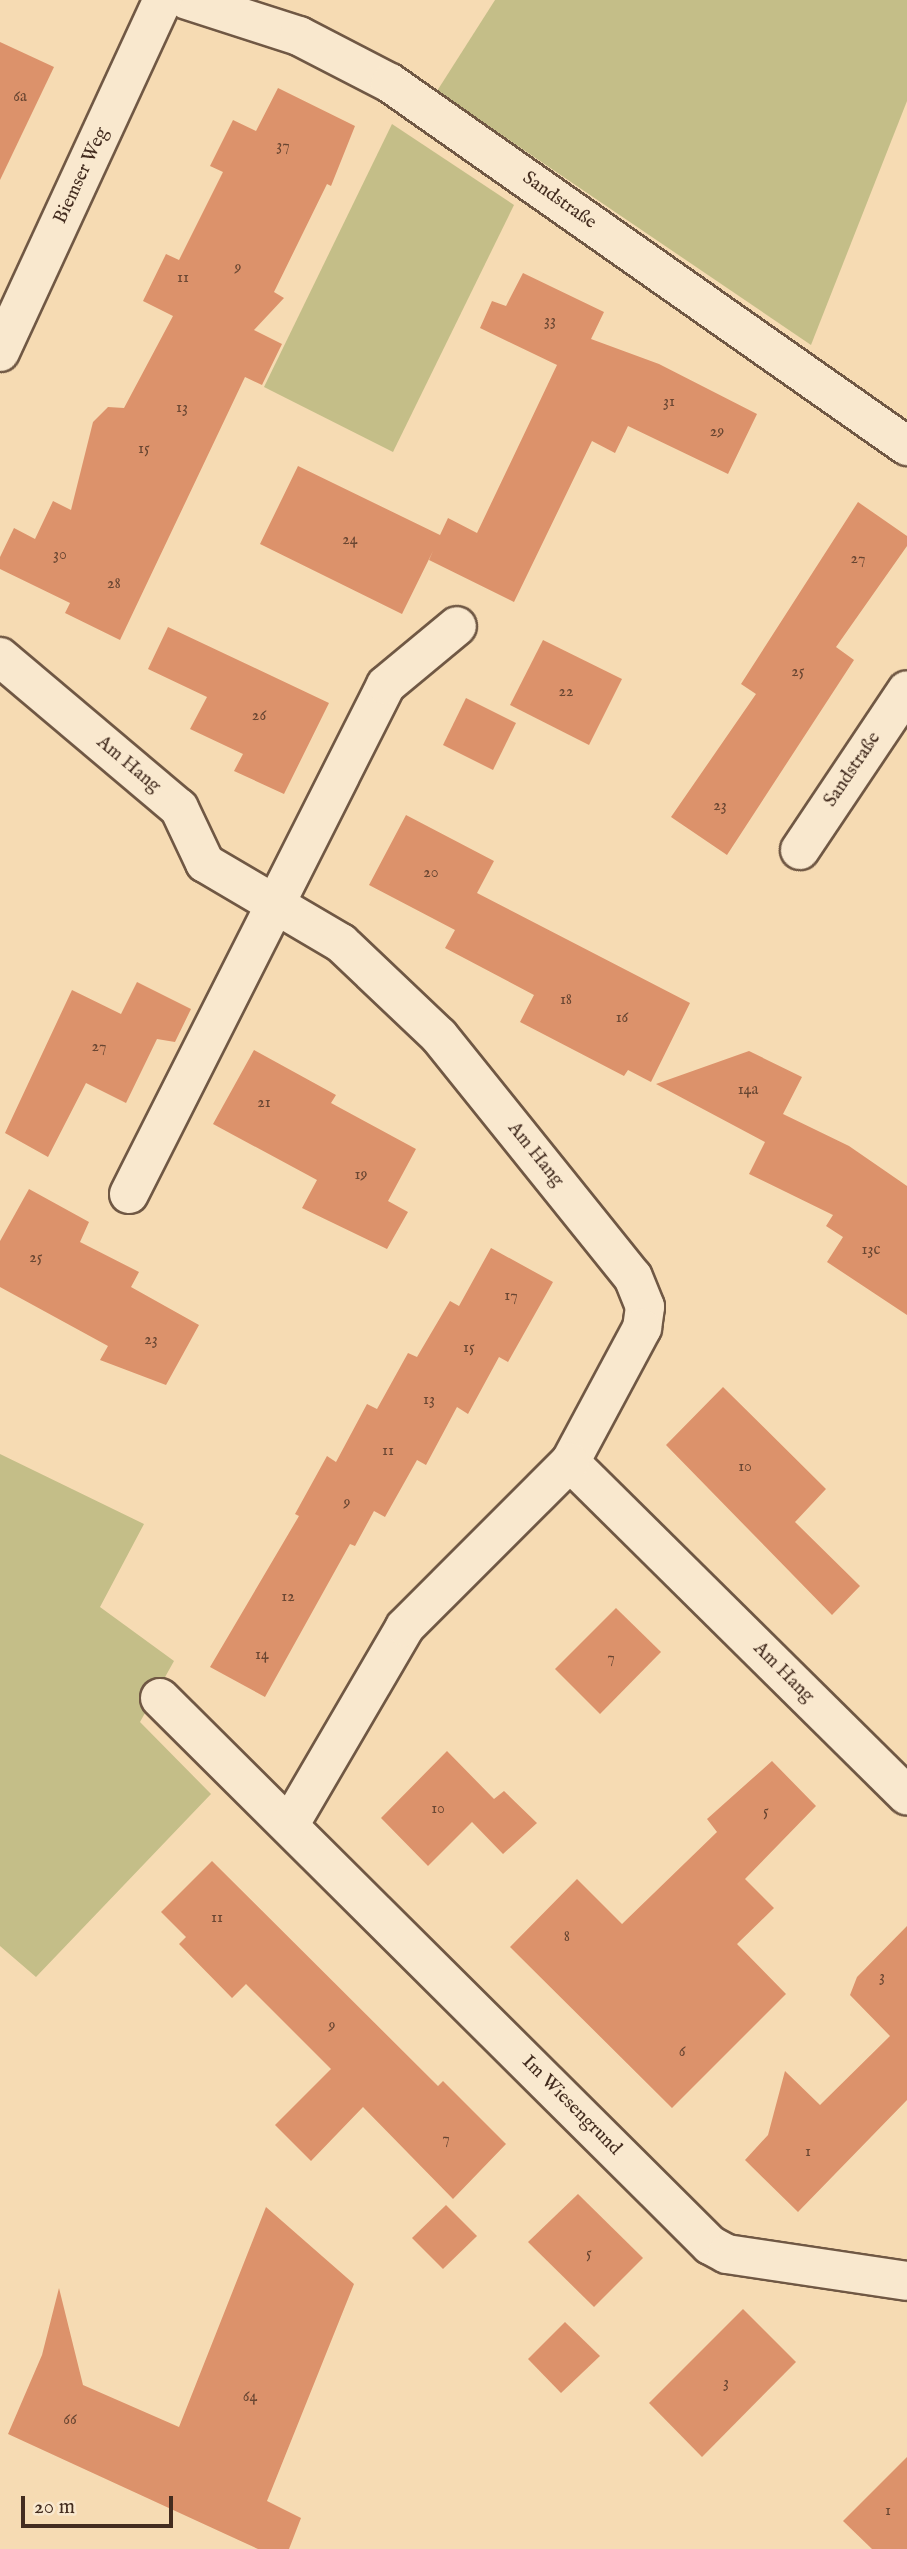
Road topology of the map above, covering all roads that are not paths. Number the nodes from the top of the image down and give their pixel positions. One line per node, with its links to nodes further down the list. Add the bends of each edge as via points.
1 (163, 0): 3 (street, Biemser Weg)
2 (187, 0): 4 (street, Sandstraße, via 299,36 390,83)
3 (0, 352)
4 (907, 446)
5 (457, 626): 9 (street, via 386,685)
6 (0, 657): 9 (street, Am Hang, via 179,808 205,863)
7 (907, 690): 8 (street, Sandstraße)
8 (800, 850)
9 (277, 904): 10 (street); 11 (street, Am Hang, via 341,943 439,1036 633,1276 645,1307 642,1328)
10 (129, 1194)
11 (570, 1462): 13 (street, Am Hang); 14 (street, Am Hang, via 405,1627)
12 (160, 1698): 14 (street, Im Wiesengrund)
13 (907, 1796)
14 (290, 1824): 15 (street, Im Wiesengrund, via 710,2245 727,2254)
15 (907, 2281)

